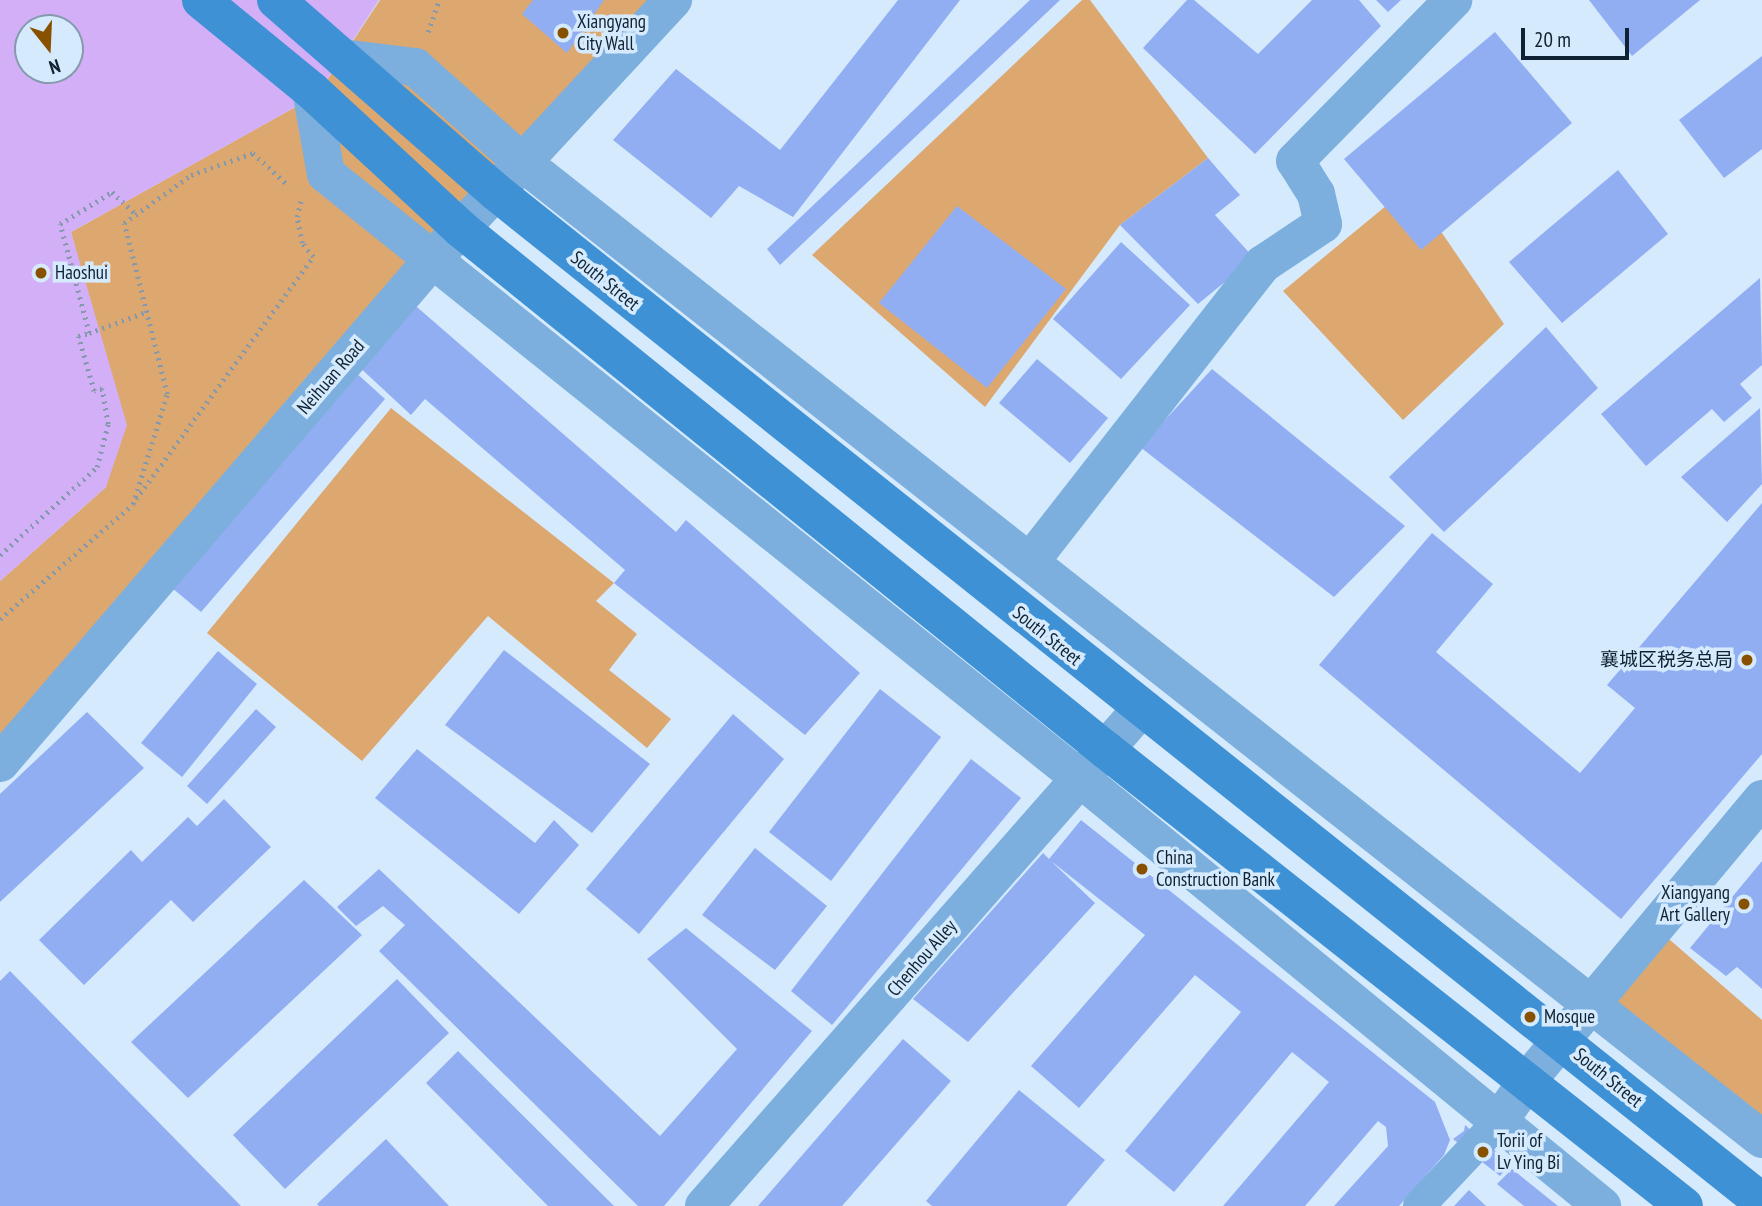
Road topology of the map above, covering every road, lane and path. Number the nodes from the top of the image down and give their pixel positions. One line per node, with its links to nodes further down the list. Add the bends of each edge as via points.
1 (201, 0): 8 (main road)
2 (276, 0): 6 (main road, South Street)
3 (439, 0): 7 (path)
4 (673, 0): 9 (street, Neihuan Road)
5 (1453, 0): 19 (street, via 1295,161 1317,194 1322,224 1263,264)
6 (342, 58): 7 (street); 11 (main road, South Street)
7 (415, 67): 9 (street)
8 (311, 90): 10 (street); 13 (main road)
9 (523, 163): 11 (street, Neihuan Road); 19 (street)
10 (314, 185): 12 (path, via 253,153 191,175); 14 (street); 17 (path, via 297,217 302,243 313,257)
11 (496, 192): 13 (street, Neihuan Road); 21 (main road, South Street)
12 (136, 214): 15 (path, via 124,223); 16 (path, via 112,192 60,224)
13 (461, 229): 14 (street, Neihuan Road); 22 (main road)
14 (432, 260): 23 (street, Neihuan Road); 24 (street)
15 (146, 312): 16 (path); 17 (path, via 167,394)
16 (89, 333): 18 (path, via 78,336 94,391 102,390 108,424 97,467)
17 (133, 504): 20 (path)
18 (0, 555)
19 (1030, 562): 26 (street)
20 (0, 619)
21 (1140, 710): 22 (street, Chenhou Alley); 27 (main road, South Street)
22 (1106, 750): 24 (street, Chenhou Alley); 28 (main road)
23 (0, 763)
24 (1081, 779): 29 (street); 32 (street, Chenhou Alley)
25 (1762, 799): 26 (street)
26 (1591, 1003): 27 (street); 30 (street)
27 (1562, 1042): 28 (street); 31 (main road, South Street)
28 (1528, 1080): 29 (street); 35 (main road)
29 (1499, 1121): 33 (street); 34 (street)
30 (1762, 1139)
31 (1762, 1202)
32 (704, 1206)
33 (1419, 1206)
34 (1602, 1206)
35 (1684, 1206)

